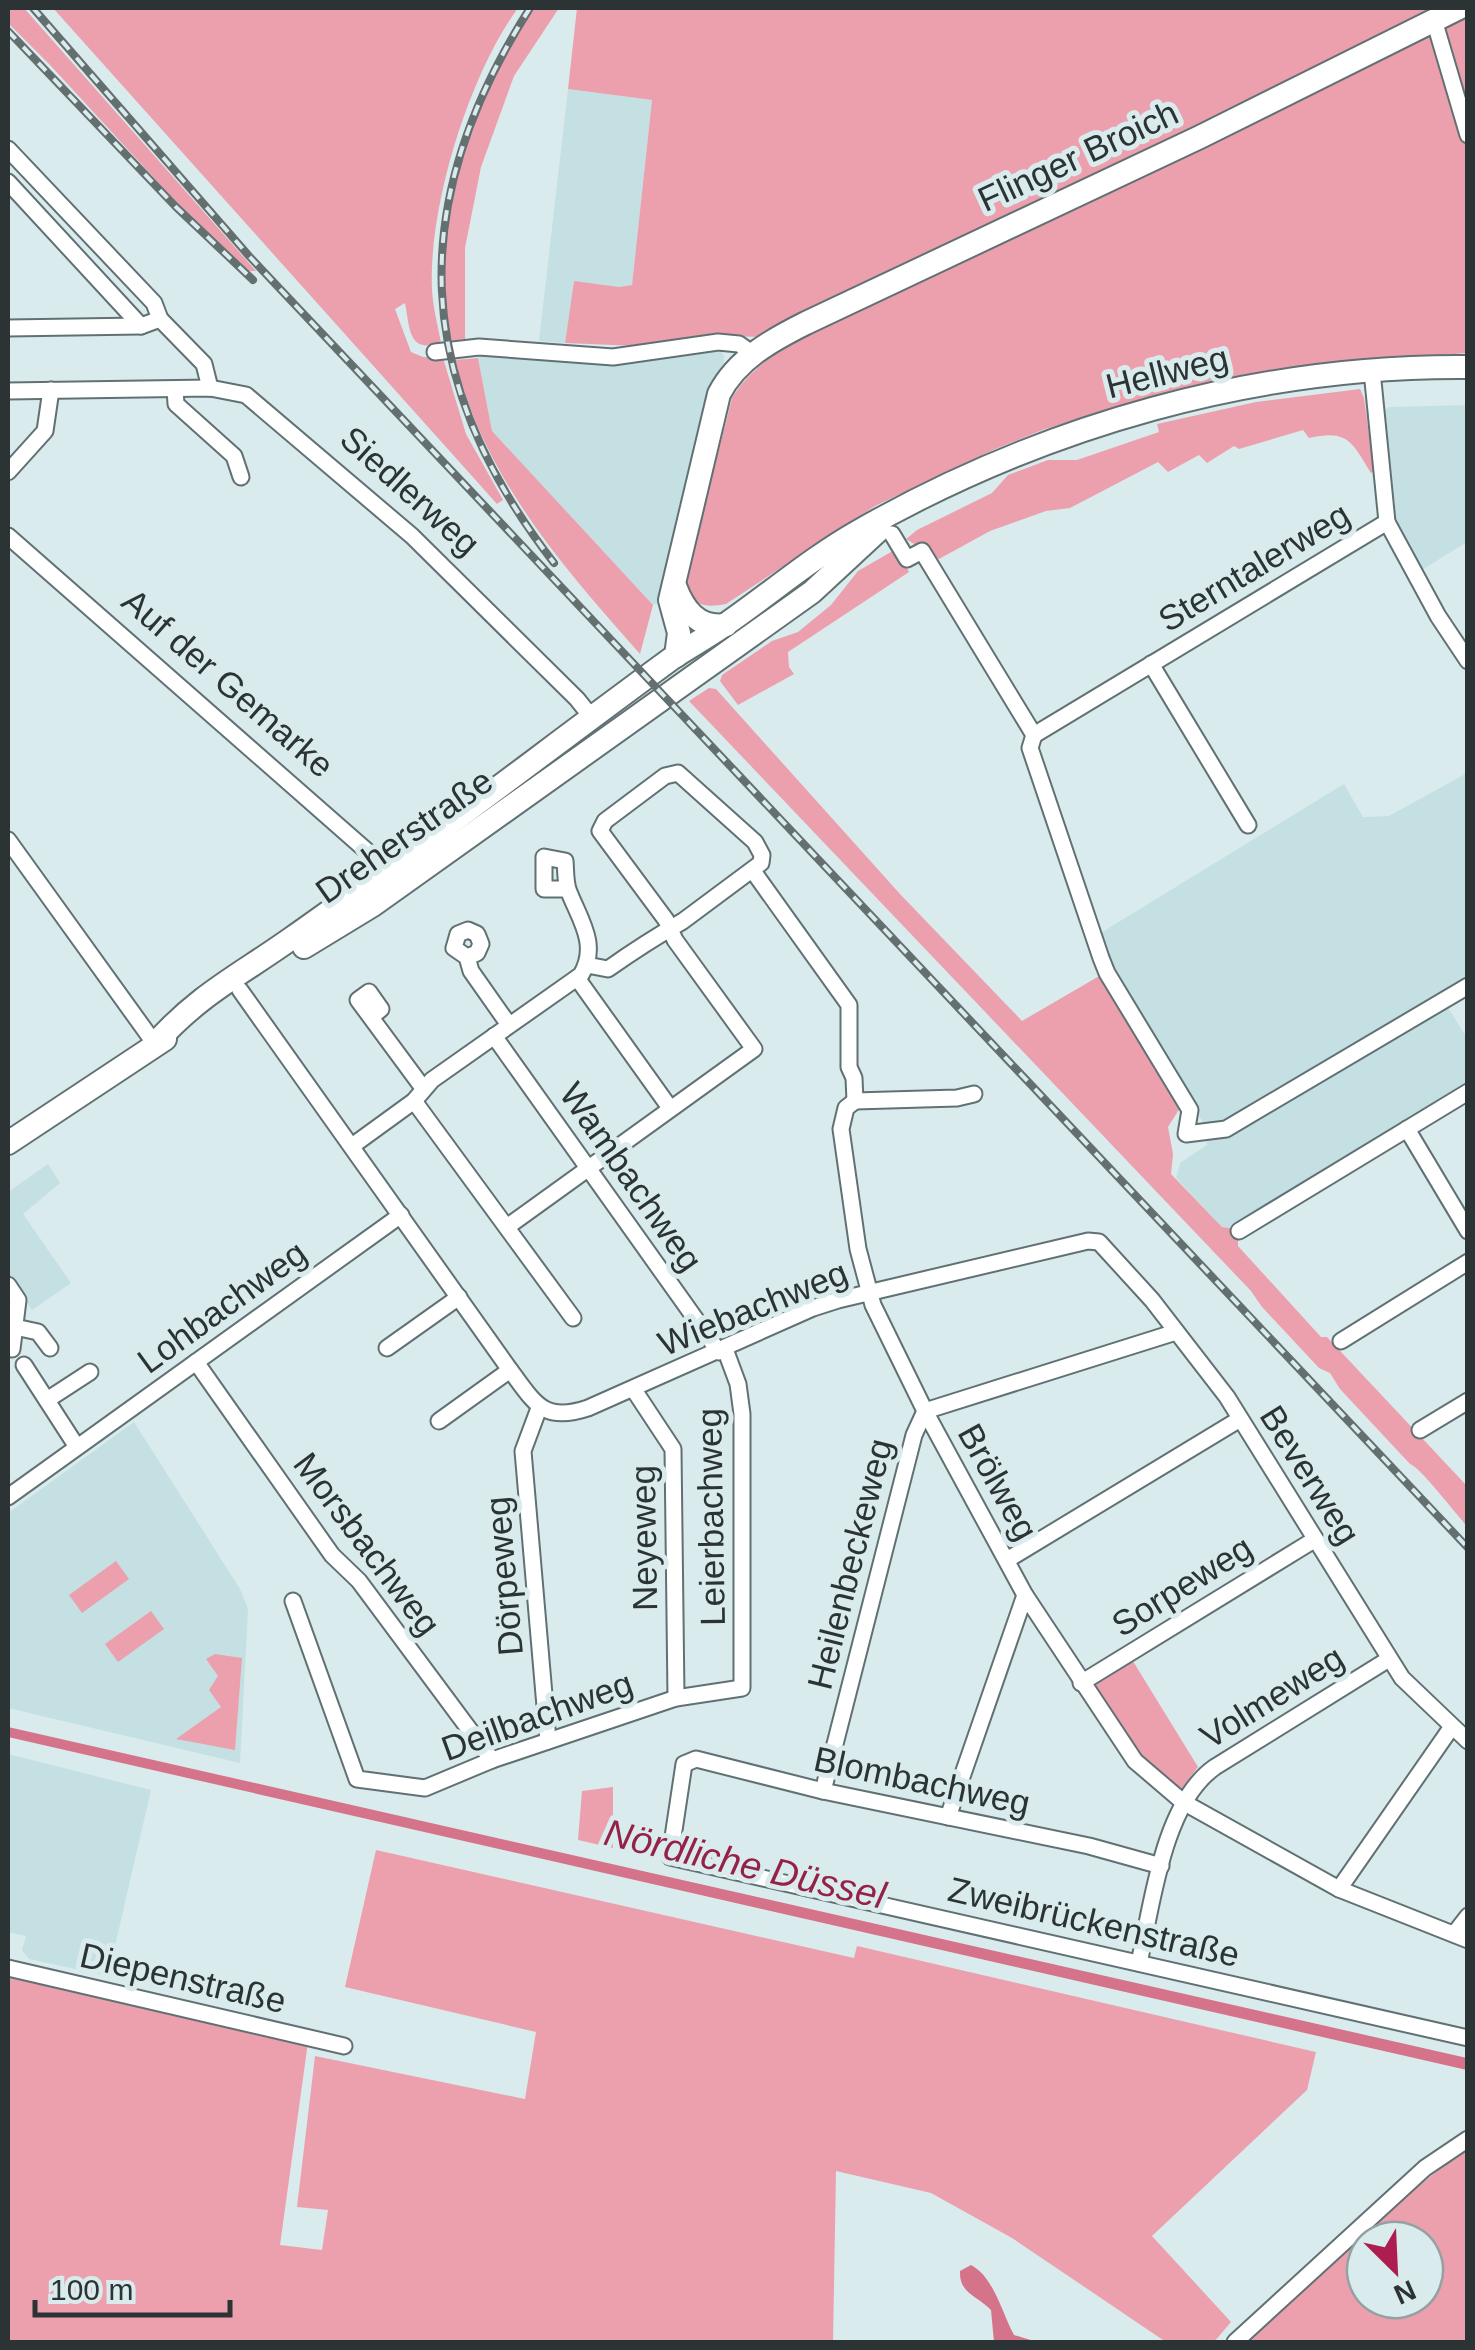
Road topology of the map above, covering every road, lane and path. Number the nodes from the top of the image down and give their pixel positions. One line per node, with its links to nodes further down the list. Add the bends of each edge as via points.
1 (1458, 8): 2 (main road, Flinger Broich)
2 (1434, 20): 3 (street); 10 (main road, Flinger Broich)
3 (1468, 136)
4 (8, 149): 6 (street, via 154,303)
5 (8, 182): 7 (street)
6 (160, 319): 7 (street); 13 (street, via 204,364)
7 (141, 326): 8 (street)
8 (8, 328)
9 (435, 352): 10 (street, via 479,347 613,357 728,342)
10 (753, 354): 23 (main road, Flinger Broich, via 719,394 674,584)
11 (1468, 367): 12 (main road, Hellweg)
12 (1372, 371): 19 (main road, Hellweg, via 1232,390 1115,419 999,461); 20 (street)
13 (210, 388): 14 (street, Siedlerweg); 28 (street, Siedlerweg, via 254,400 412,536 577,698)
14 (175, 389): 15 (street, Siedlerweg); 18 (street, via 176,404 234,456)
15 (52, 390): 16 (street, Siedlerweg); 17 (street, via 45,431)
16 (8, 392)
17 (8, 472)
18 (241, 477)
19 (900, 509): 23 (main road, Hellweg); 24 (main road, Hellweg, via 828,580)
20 (1387, 522): 25 (street); 26 (street, Sterntalerweg)
21 (892, 534): 29 (street, via 907,559 922,551)
22 (8, 536): 33 (street, Auf der Gemarke)
23 (693, 639): 24 (main road); 27 (main road, Hellweg, via 698,662); 28 (main road)
24 (739, 645): 27 (main road, Hellweg)
25 (1468, 660)
26 (1151, 664): 29 (street, Sterntalerweg); 30 (street, Sterntalerweg)
27 (646, 708): 28 (main road, Hellweg)
28 (599, 728): 33 (main road, Dreherstraße)
29 (1034, 735): 39 (street, via 1030,750 1100,958 1190,1110 1186,1134 1226,1129)
30 (1248, 825)
31 (8, 840): 44 (street)
32 (753, 871): 35 (street); 35 (street, via 762,854 756,842 678,772 665,776 600,831); 48 (street, Brölweg, via 849,1005)
33 (391, 879): 36 (main road, Dreherstraße); 40 (main road, Dreherstraße)
34 (566, 889): 38 (street, via 588,936)
35 (670, 928): 38 (street, via 608,968); 49 (street, via 754,1049)
36 (290, 940): 40 (street, Dreherstraße, via 240,980); 44 (main road, Dreherstraße, via 183,1012)
37 (467, 957): 42 (street)
38 (582, 971): 42 (street); 49 (street)
39 (1468, 986)
40 (240, 990): 44 (main road, Dreherstraße); 52 (street)
41 (371, 1017): 46 (street)
42 (509, 1025): 43 (street)
43 (494, 1036): 46 (street); 53 (street, Wambachweg)
44 (155, 1044): 51 (main road, Dreherstraße)
45 (1468, 1092): 50 (street)
46 (419, 1094): 52 (street); 55 (street)
47 (974, 1094): 48 (street)
48 (856, 1101): 61 (street, Brölweg, via 846,1108 842,1129)
49 (670, 1108): 53 (street)
50 (1407, 1129): 56 (street); 57 (street)
51 (8, 1143)
52 (352, 1146): 54 (street)
53 (589, 1168): 55 (street); 70 (street, Wambachweg)
54 (401, 1216): 62 (street); 71 (street, Lohbachweg)
55 (508, 1227): 63 (street)
56 (1468, 1230)
57 (1239, 1231)
58 (1099, 1242): 61 (street, Wiebachweg); 65 (street, Beverweg)
59 (1468, 1262): 66 (street)
60 (8, 1285): 64 (street, via 18,1300)
61 (868, 1292): 70 (street, Wiebachweg, via 813,1308); 79 (street, Brölweg)
62 (459, 1297): 68 (street); 73 (street)
63 (573, 1318)
64 (14, 1327): 67 (street, via 38,1332); 69 (street)
65 (1176, 1332): 79 (street); 80 (street, Beverweg)
66 (1341, 1341)
67 (50, 1348)
68 (387, 1348)
69 (12, 1349)
70 (722, 1350): 75 (street, Wiebachweg); 91 (street, Leierbachweg, via 738,1384 742,1414)
71 (196, 1362): 83 (street, Lohbachweg); 96 (street, Morsbachweg, via 332,1555 359,1580)
72 (24, 1365): 76 (street)
73 (510, 1370): 78 (street); 81 (street)
74 (90, 1372): 76 (street, Lohbachweg)
75 (634, 1390): 78 (street, Wiebachweg, via 567,1415); 92 (street, Neyeweg, via 673,1449)
76 (47, 1400): 83 (street)
77 (1468, 1401): 82 (street)
78 (540, 1408): 95 (street, Dörpeweg, via 523,1451)
79 (924, 1411): 86 (street, Brölweg); 98 (street, Heilenbeckeweg)
80 (1240, 1419): 85 (street, Beverweg); 86 (street)
81 (439, 1421)
82 (1420, 1430)
83 (78, 1447): 84 (street, Lohbachweg)
84 (8, 1497)
85 (1314, 1540): 89 (street, Beverweg); 90 (street, Sorpeweg)
86 (1007, 1560): 87 (street, Brölweg)
87 (1026, 1595): 90 (street, Brölweg); 100 (street)
88 (293, 1600): 96 (street, Deilbachweg, via 356,1779 420,1788)
89 (1389, 1659): 93 (street, Beverweg); 99 (street, Volmeweg, via 1215,1767)
90 (1081, 1683): 99 (street, Brölweg, via 1135,1761)
91 (742, 1688): 92 (street, Deilbachweg)
92 (676, 1698): 95 (street, Deilbachweg)
93 (1452, 1728): 94 (street, Beverweg); 102 (street)
94 (1468, 1741)
95 (548, 1742): 96 (street, Deilbachweg)
96 (492, 1760)
97 (682, 1776): 98 (street, Blombachweg, via 686,1761 696,1759); 105 (street, Zweibrückenstraße, via 670,1857)
98 (823, 1792): 100 (street, Blombachweg)
99 (1183, 1802): 101 (street, Volmeweg); 102 (street, Brölweg)
100 (948, 1818): 101 (street, Blombachweg)
101 (1161, 1866): 105 (street, Volmeweg)
102 (1339, 1889): 104 (street, Brölweg)
103 (1468, 1916): 104 (street)
104 (1461, 1938)
105 (1139, 1962): 107 (street, Zweibrückenstraße)
106 (8, 1968): 108 (street, Diepenstraße)
107 (1468, 2038)
108 (344, 2046)
109 (1468, 2139): 110 (street, via 1425,2168)
110 (1234, 2342)

